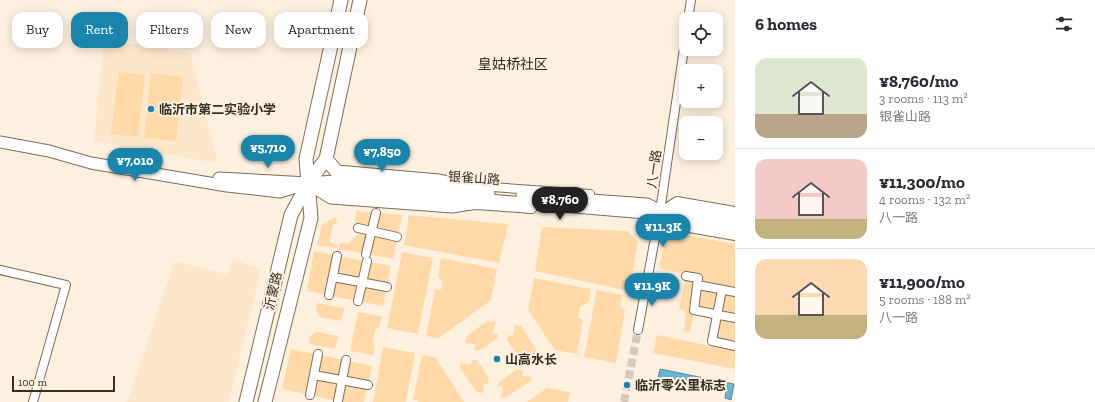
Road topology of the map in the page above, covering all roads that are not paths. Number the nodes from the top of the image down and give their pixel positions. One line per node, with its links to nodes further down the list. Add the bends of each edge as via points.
1 (341, 0): 8 (main road, 沂蒙路, via 306,159)
2 (360, 0): 7 (main road, 沂蒙路)
3 (691, 0): 4 (street)
4 (689, 12)
5 (683, 56): 12 (street, 八一路)
6 (0, 142): 8 (main road, 银雀山路, via 49,151 93,155 226,179)
7 (326, 160): 8 (main road, 沂蒙路); 9 (main road, via 337,172 343,174 439,181)
8 (308, 183): 9 (main road, 银雀山路, via 335,181); 10 (main road, 银雀山路, via 333,190); 11 (main road, via 331,198); 44 (main road, 沂蒙路, via 291,215); 45 (main road, 沂蒙路, via 310,218)
9 (453, 187): 12 (main road, 银雀山路, via 647,204)
10 (489, 200): 11 (main road); 12 (main road, 银雀山路, via 646,213)
11 (452, 207): 12 (street, via 477,205 646,218)
12 (660, 211): 13 (street, via 677,201); 15 (main road, 银雀山路, via 676,209); 17 (main road, 银雀山路, via 674,218); 19 (street, via 672,225); 34 (street, 八一路)
13 (735, 211)
14 (376, 213): 18 (street)
15 (735, 220)
16 (358, 228): 18 (street)
17 (735, 228)
18 (371, 232): 20 (street); 25 (street)
19 (735, 236)
20 (397, 237)
21 (337, 256): 24 (street)
22 (0, 270): 43 (street, via 66,285)
23 (686, 276): 26 (street, via 698,278)
24 (333, 277): 25 (street); 30 (street)
25 (362, 282): 27 (street); 31 (street)
26 (698, 285): 28 (street); 32 (street, via 694,310)
27 (387, 287)
28 (722, 290): 29 (street); 32 (street)
29 (735, 292)
30 (329, 295)
31 (358, 301)
32 (717, 314): 33 (street); 35 (street, via 712,341)
33 (735, 318)
34 (638, 330)
35 (735, 346)
36 (318, 354): 38 (street)
37 (346, 360): 39 (street)
38 (314, 375): 39 (street); 41 (street)
39 (342, 380): 40 (street); 42 (street)
40 (368, 385)
41 (310, 395)
42 (338, 401)
43 (33, 402)
44 (246, 402)
45 (265, 402)

